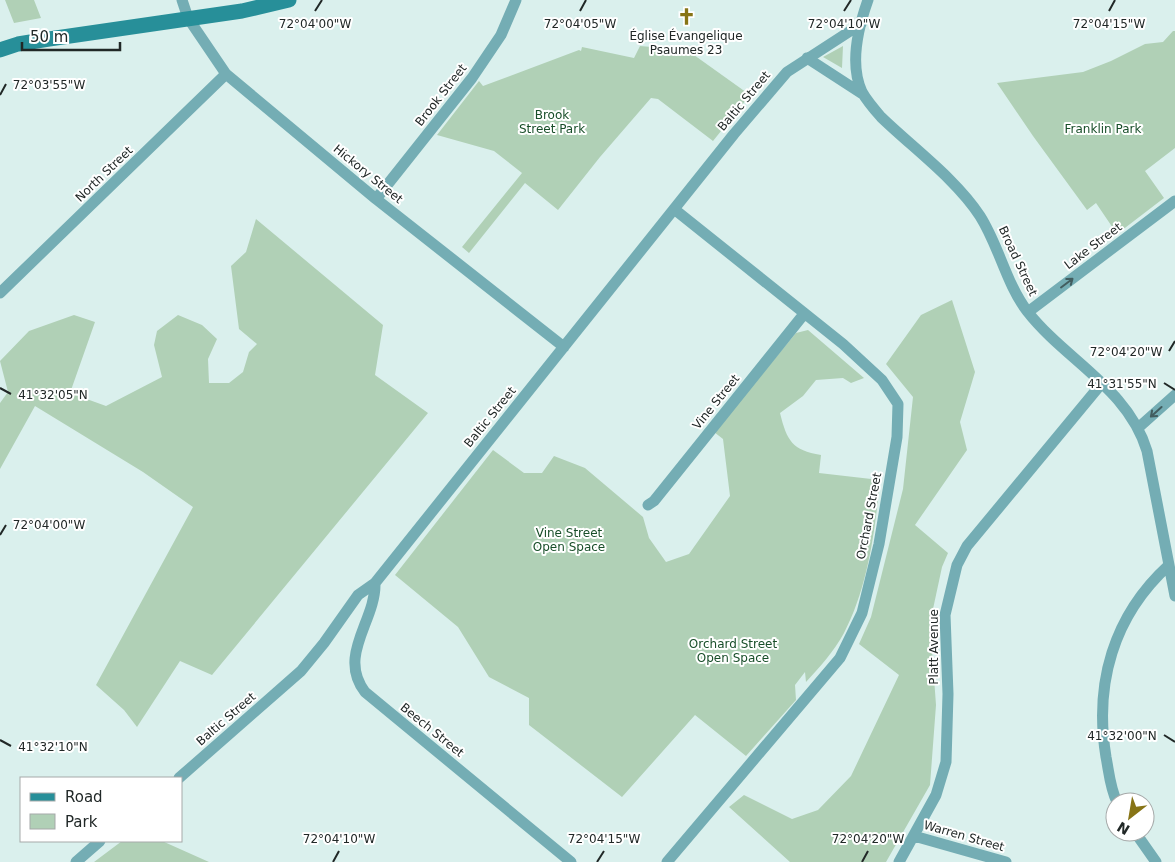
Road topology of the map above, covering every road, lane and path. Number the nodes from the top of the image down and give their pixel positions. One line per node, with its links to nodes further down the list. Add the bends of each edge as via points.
1 (182, 0): 5 (street, Hickory Street)
2 (289, 0): 5 (street, via 242,11)
3 (516, 0): 11 (street, Brook Street, via 500,34 469,82)
4 (868, 0): 6 (street, Broad Street)
5 (188, 18): 7 (street, via 18,44); 9 (street, Hickory Street)
6 (861, 24): 8 (street, Baltic Street); 10 (street, Broad Street, via 856,72)
7 (0, 50)
8 (807, 58): 10 (street); 13 (street, Baltic Street, via 782,77)
9 (226, 74): 11 (street, Hickory Street); 14 (street, North Street)
10 (864, 95): 15 (street, Broad Street, via 881,116 969,200 989,231)
11 (376, 199): 17 (street, Hickory Street)
12 (1175, 201): 15 (street, Lake Street, one-way to 12)
13 (674, 209): 16 (street, Orchard Street); 17 (street, Baltic Street)
14 (0, 293)
15 (1028, 312): 18 (street, Broad Street)
16 (804, 314): 21 (street, Vine Street); 32 (street, Orchard Street, via 882,380 898,404 897,437 879,544 862,613 840,658)
17 (564, 347): 23 (street, Baltic Street)
18 (1102, 383): 20 (street, Broad Street, via 1124,405); 27 (street, Platt Avenue, via 967,546 957,566 945,615 946,762 936,795)
19 (1175, 395): 20 (street, one-way to 20)
20 (1138, 428): 22 (street, Broad Street, via 1147,451)
21 (648, 505)
22 (1169, 565): 24 (street, Broad Street); 26 (street, via 1134,607 1119,633 1109,661 1102,696 1102,717)
23 (375, 583): 25 (street, Baltic Street, via 358,595 301,670); 31 (street, Beech Street, via 375,594 355,661 357,681 365,692)
24 (1175, 596)
25 (180, 777)
26 (1113, 792)
27 (914, 836): 33 (street, Platt Avenue); 34 (street, Warren Street)
28 (99, 842): 30 (street)
29 (1142, 842): 35 (street)
30 (76, 862)
31 (572, 862)
32 (666, 862)
33 (898, 862)
34 (1006, 862)
35 (1156, 862)

